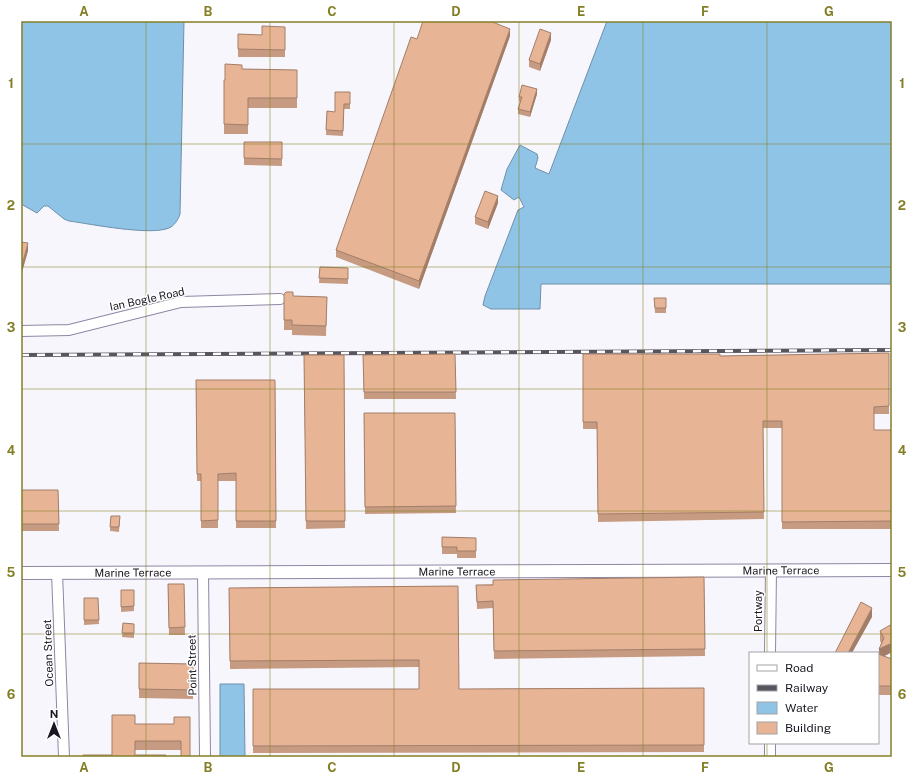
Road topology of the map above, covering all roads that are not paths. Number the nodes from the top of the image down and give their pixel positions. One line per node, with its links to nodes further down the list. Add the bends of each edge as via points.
1 (280, 299): 2 (street, Ian Bogle Road, via 182,302 69,330)
2 (21, 331)
3 (770, 570): 4 (main road, Marine Terrace); 7 (main road, Marine Terrace); 8 (street, Portway)
4 (892, 570)
5 (57, 572): 6 (main road, Marine Terrace); 7 (main road, Marine Terrace); 10 (street, Ocean Street)
6 (21, 573)
7 (203, 573): 11 (street, Point Street)
8 (770, 652)
9 (770, 744): 12 (street)
10 (64, 757)
11 (205, 757)
12 (770, 757)

